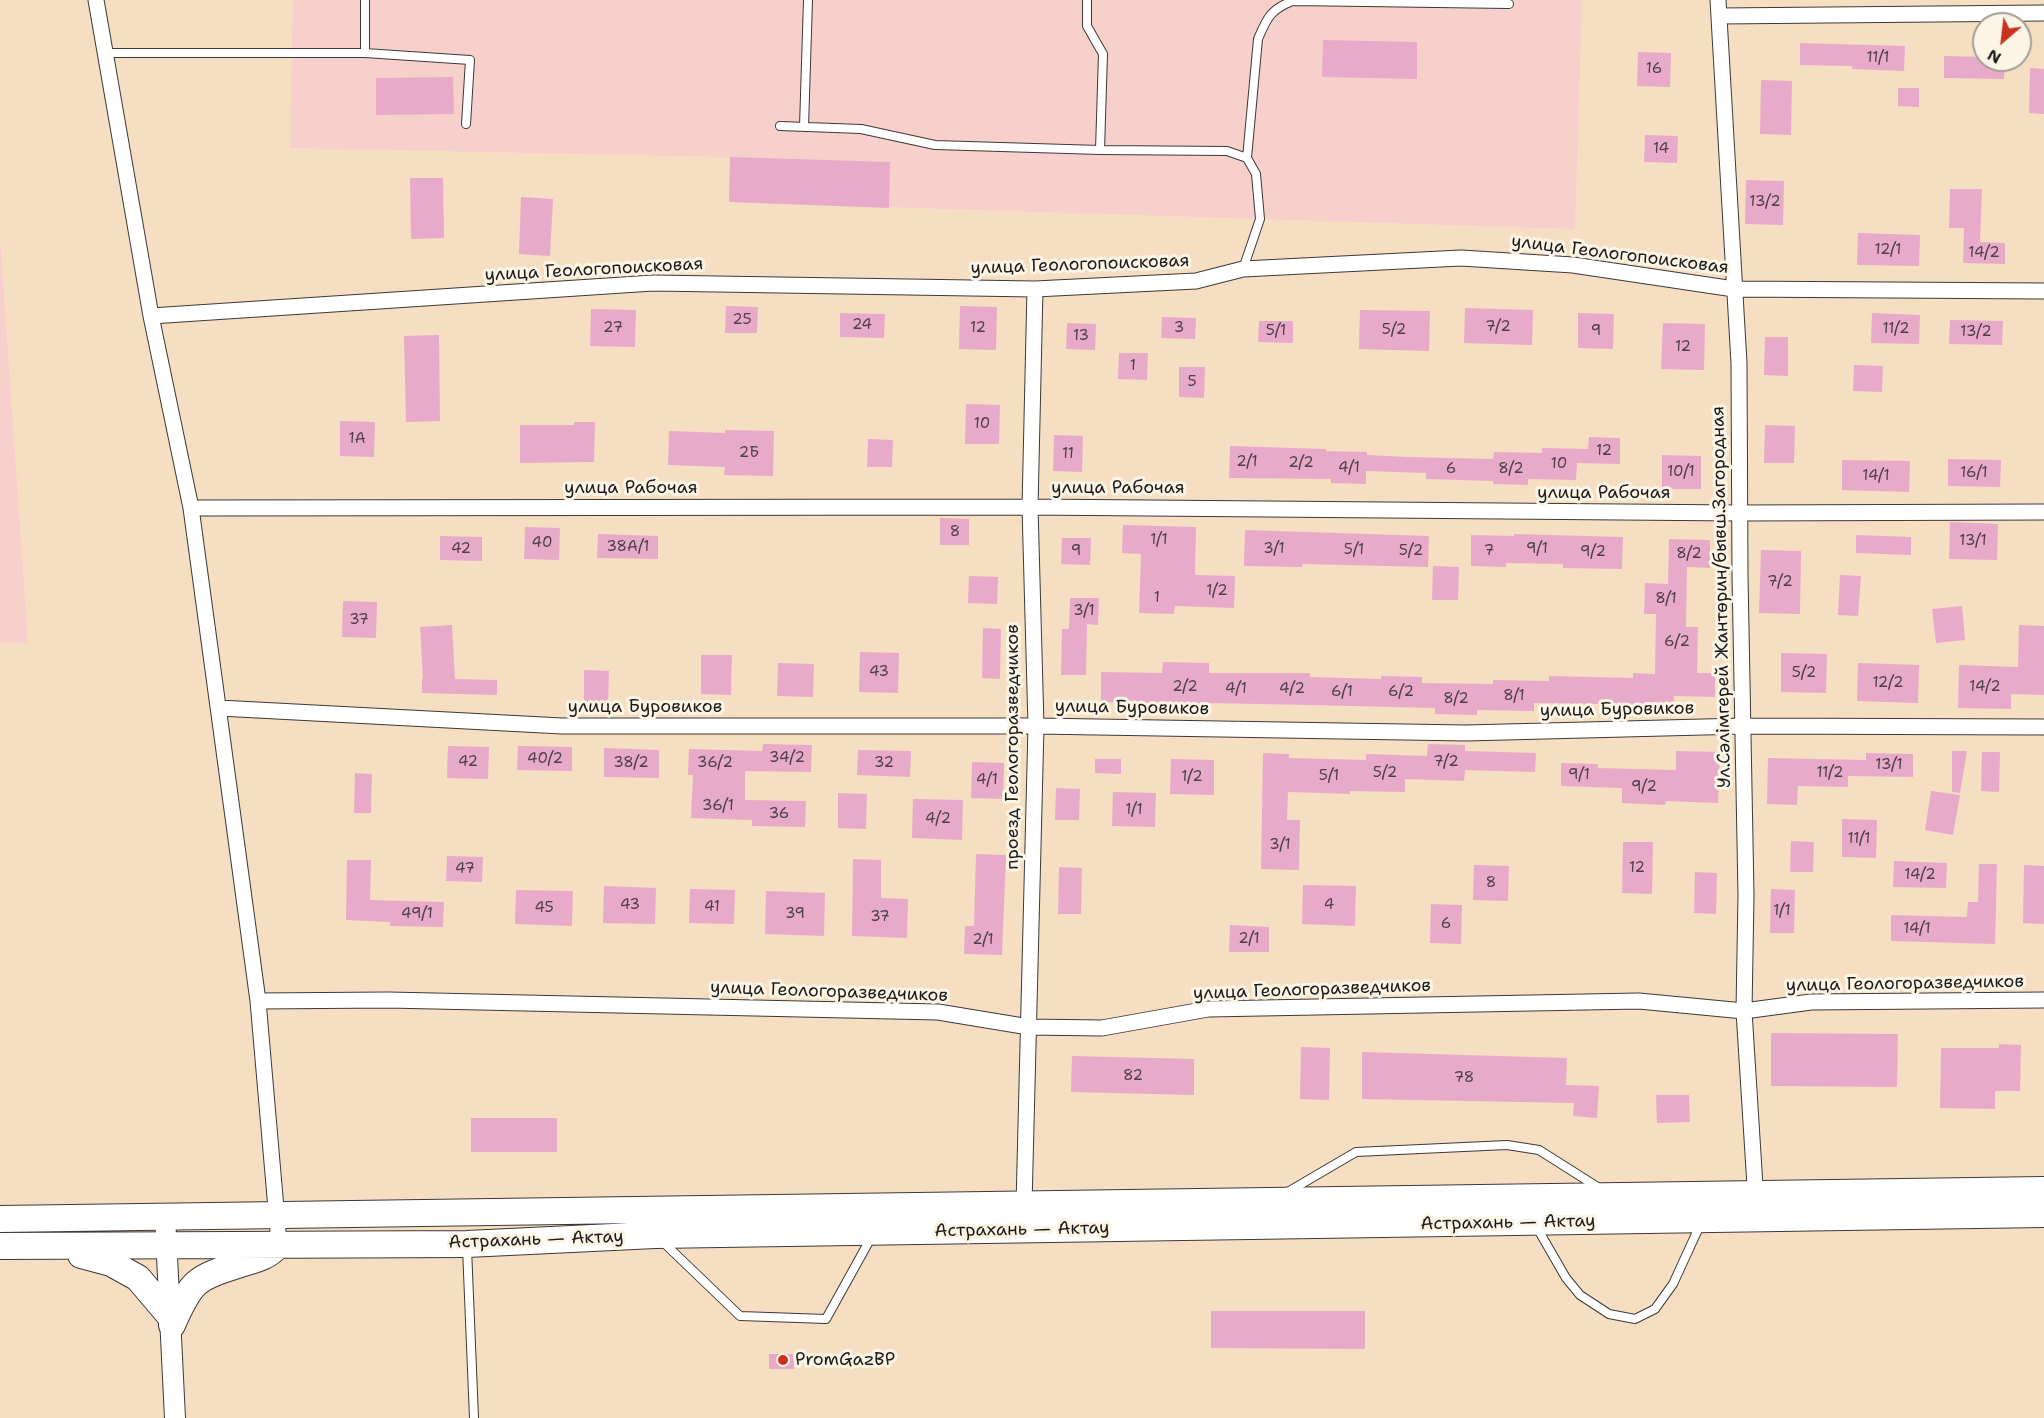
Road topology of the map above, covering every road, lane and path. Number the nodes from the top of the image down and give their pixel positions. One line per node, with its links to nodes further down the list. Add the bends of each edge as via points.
1 (96, 0): 10 (street)
2 (365, 0): 9 (lane)
3 (808, 0): 13 (lane)
4 (1087, 0): 14 (lane, via 1087,26 1102,54)
5 (1718, 0): 8 (street, Ул.Сәлімгерей Жантөрин/бывш.Загородная)
6 (1509, 4): 15 (lane, via 1292,1 1277,7 1258,39)
7 (2044, 13): 8 (street)
8 (1720, 16): 18 (street, Ул.Сәлімгерей Жантөрин/бывш.Загородная)
9 (365, 52): 10 (lane); 11 (lane, via 470,60)
10 (105, 53): 20 (street)
11 (466, 124)
12 (780, 126): 13 (lane)
13 (804, 127): 14 (lane, via 861,129 935,145)
14 (1100, 150): 15 (lane, via 1227,152)
15 (1247, 158): 16 (lane, via 1256,174 1260,219)
16 (1243, 269): 17 (street, улица Геологопоисковая, via 1196,281); 18 (street, улица Геологопоисковая, via 1461,258 1573,266)
17 (1035, 289): 20 (street, улица Геологопоисковая, via 653,283); 21 (street, проезд Геологоразведчиков)
18 (1734, 289): 19 (street, улица Геологопоисковая); 24 (street, Ул.Сәлімгерей Жантөрин/бывш.Загородная, via 1739,363)
19 (2044, 291)
20 (151, 316): 22 (street)
21 (1030, 507): 22 (street, улица Рабочая); 24 (street, улица Рабочая); 26 (street, проезд Геологоразведчиков)
22 (191, 508): 25 (street)
23 (2044, 512): 24 (street, улица Рабочая)
24 (1739, 513): 27 (street, Ул.Сәлімгерей Жантөрин/бывш.Загородная)
25 (219, 708): 26 (street, улица Буровиков, via 562,726); 30 (street)
26 (1036, 726): 27 (street, улица Буровиков, via 1466,733); 32 (street, проезд Геологоразведчиков)
27 (1743, 726): 28 (street, улица Буровиков); 31 (street, Ул.Сәлімгерей Жантөрин/бывш.Загородная)
28 (2044, 727)
29 (2044, 1000): 31 (street, улица Геологоразведчиков, via 1811,1002)
30 (258, 1001): 32 (street, улица Геологоразведчиков, via 388,1000 938,1012); 38 (street)
31 (1743, 1011): 32 (street, улица Геологоразведчиков, via 1639,1001 1220,1009 1102,1028); 33 (street, Ул.Сәлімгерей Жантөрин/бывш.Загородная)
32 (1029, 1027): 37 (street, проезд Геологоразведчиков)
33 (1755, 1193): 34 (highway, Астрахань — Актау); 36 (highway, Астрахань — Актау); 41 (street, Ул.Сәлімгерей Жантөрин/бывш.Загородная)
34 (1611, 1196): 35 (highway, Астрахань — Актау); 35 (lane, via 1539,1150 1507,1145 1356,1152)
35 (1272, 1201): 37 (highway, Астрахань — Актау)
36 (2043, 1202): 41 (highway, Астрахань — Актау)
37 (1023, 1204): 38 (highway, Астрахань — Актау)
38 (276, 1214): 39 (highway, Астрахань — Актау); 46 (street)
39 (165, 1216): 40 (highway, Астрахань — Актау); 50 (street)
40 (0, 1219)
41 (1758, 1219): 42 (highway, Астрахань — Актау)
42 (1702, 1220): 43 (highway, Астрахань — Актау); 43 (lane, via 1674,1284 1655,1309 1635,1319 1609,1314 1580,1295)
43 (1534, 1222): 44 (highway, Астрахань — Актау)
44 (874, 1232): 45 (highway, Астрахань — Актау); 45 (lane, via 826,1319 740,1316)
45 (655, 1235): 47 (highway, Астрахань — Актау)
46 (279, 1244): 47 (highway, Астрахань — Актау); 50 (highway, Астрахань — Актау); 51 (highway, via 264,1257 203,1276 191,1287)
47 (466, 1244): 53 (lane)
48 (0, 1246): 49 (highway, Астрахань — Актау)
49 (52, 1246): 50 (highway, Астрахань — Актау); 51 (highway, via 126,1270 138,1278)
50 (167, 1247): 51 (street)
51 (171, 1321): 52 (street)
52 (175, 1418)
53 (474, 1418)

